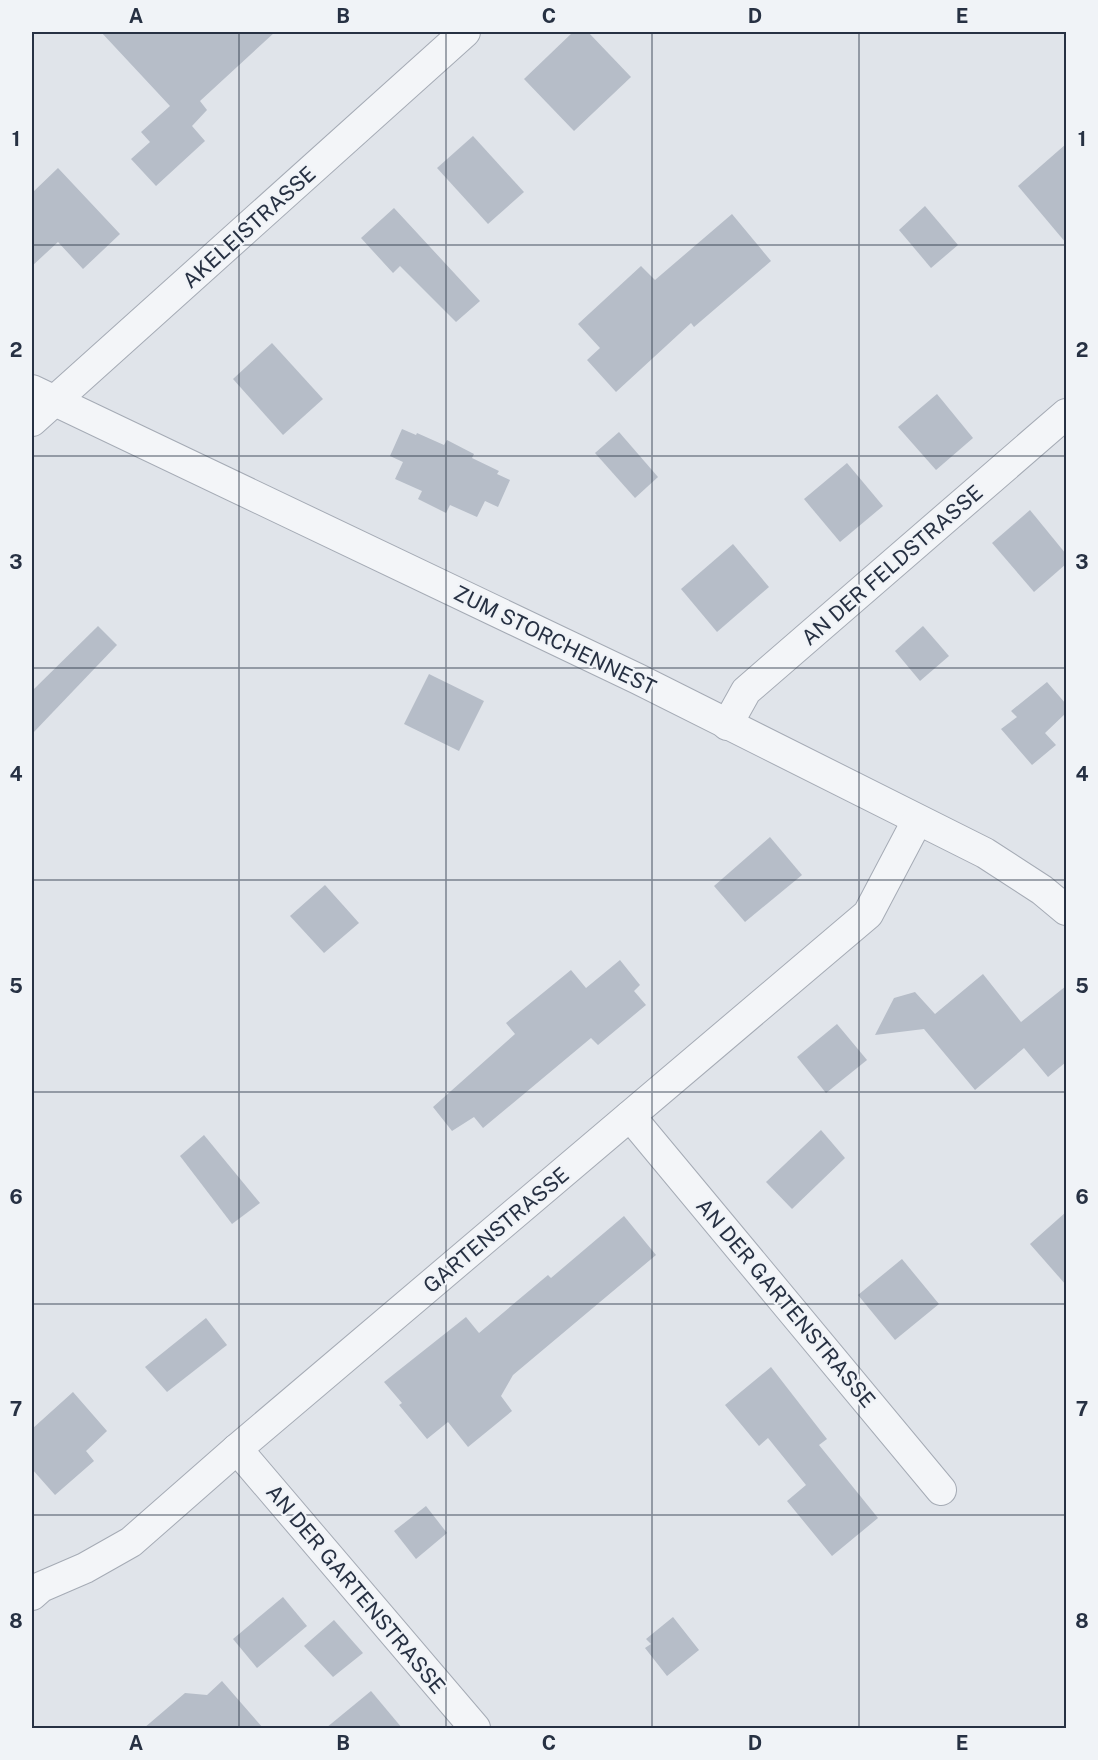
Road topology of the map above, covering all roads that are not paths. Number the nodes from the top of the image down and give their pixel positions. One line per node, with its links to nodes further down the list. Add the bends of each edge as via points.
1 (465, 32): 2 (street, AKELEISTRASSE)
2 (43, 395): 4 (street, AKELEISTRASSE); 5 (street, ZUM STORCHENNEST)
3 (1066, 414): 5 (street, AN DER FELDSTRASSE, via 746,691)
4 (32, 421)
5 (727, 725): 6 (street, ZUM STORCHENNEST)
6 (917, 821): 7 (street, ZUM STORCHENNEST, via 985,854); 8 (street, GARTENSTRASSE, via 868,915)
7 (1066, 910)
8 (630, 1116): 9 (street, GARTENSTRASSE); 10 (street, AN DER GARTENSTRASSE)
9 (237, 1449): 11 (street, GARTENSTRASSE, via 130,1542 85,1568 40,1587); 12 (street, AN DER GARTENSTRASSE)
10 (941, 1490)
11 (32, 1595)
12 (475, 1728)

